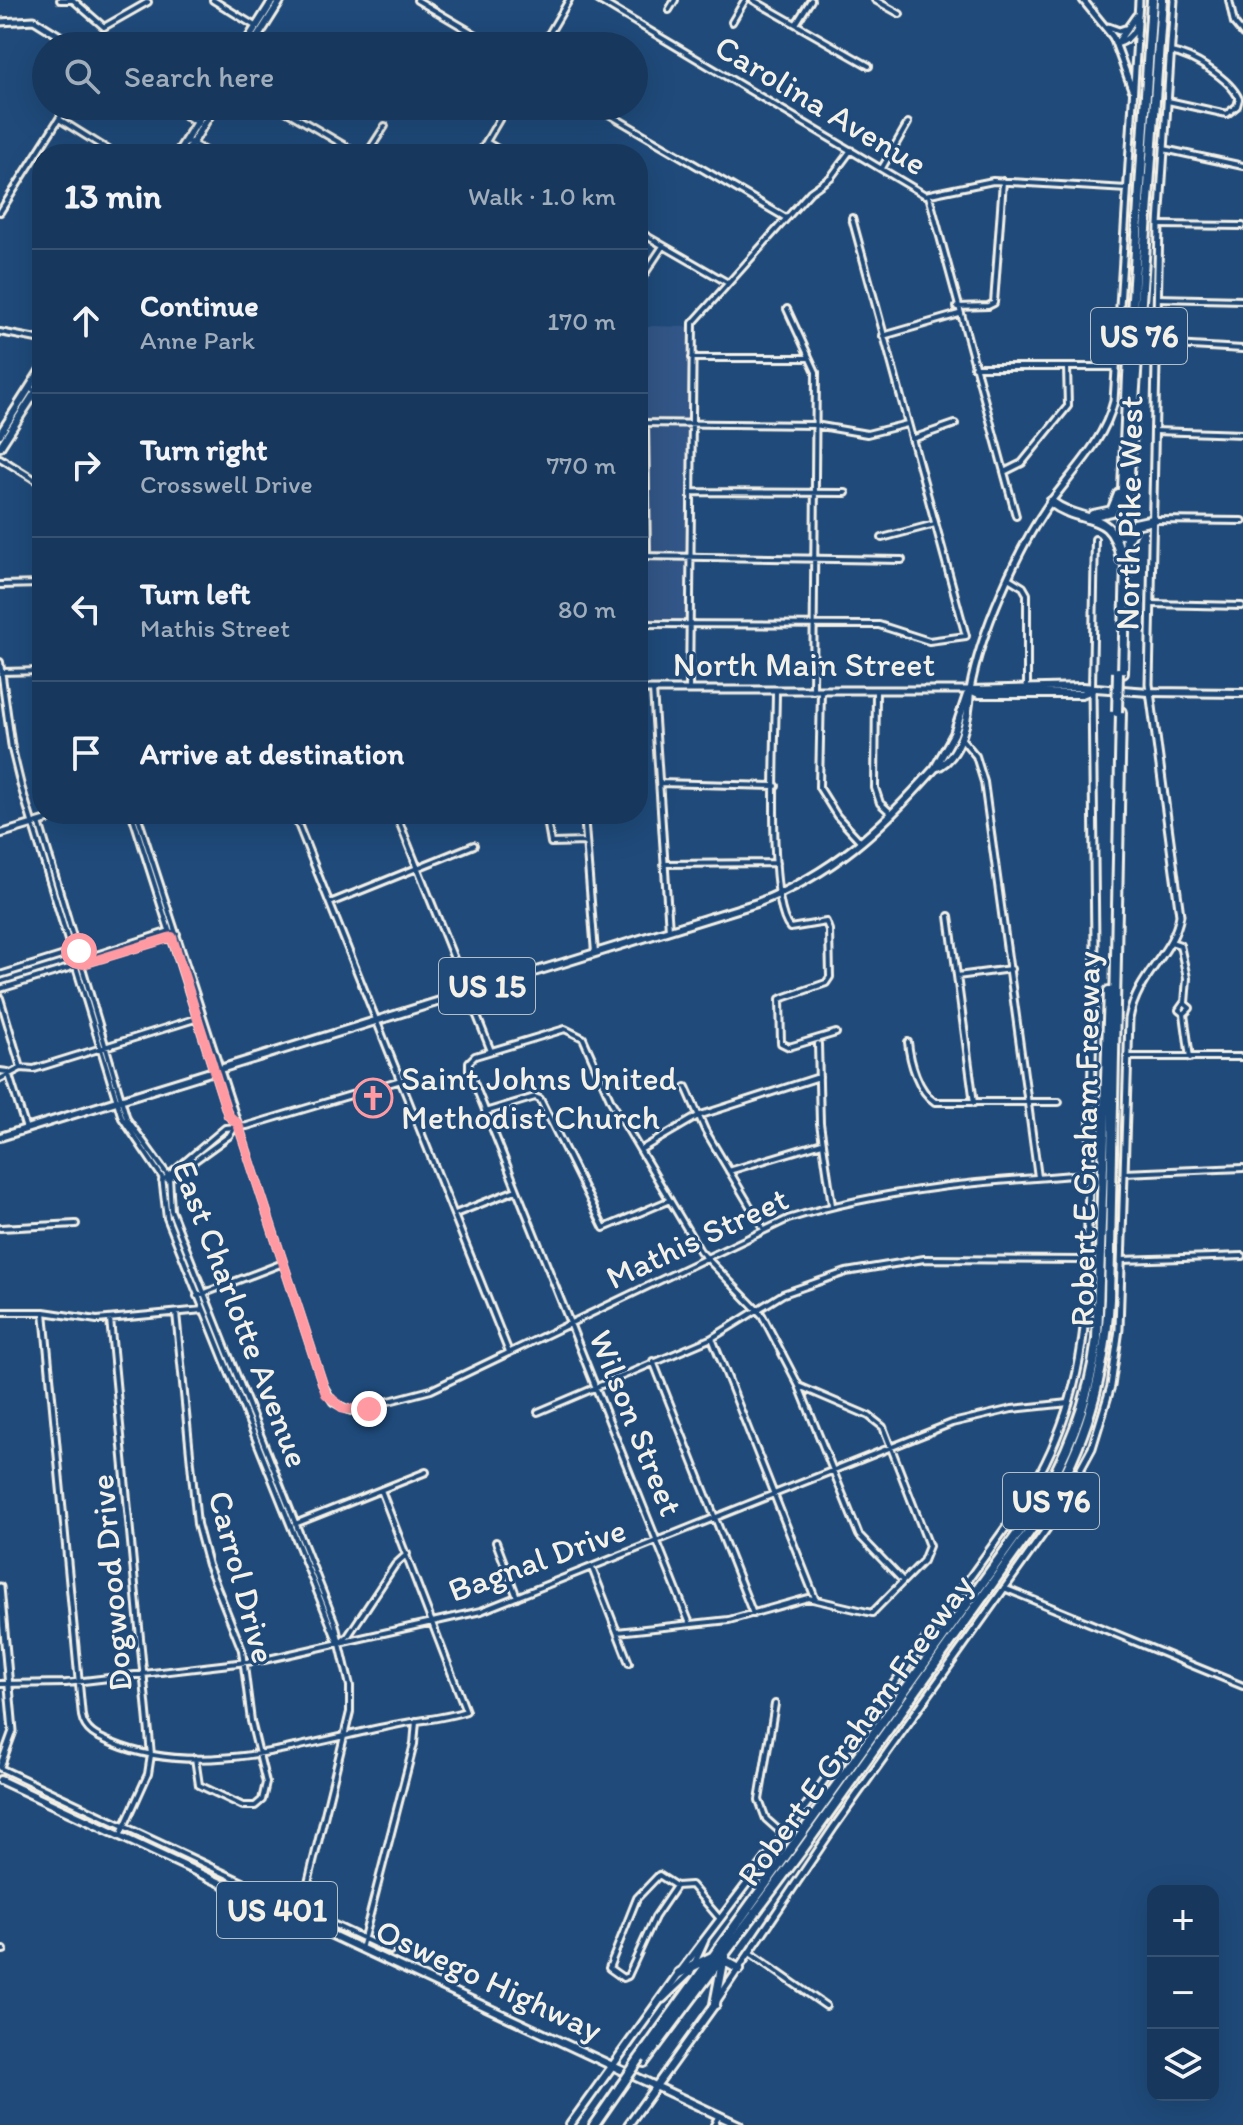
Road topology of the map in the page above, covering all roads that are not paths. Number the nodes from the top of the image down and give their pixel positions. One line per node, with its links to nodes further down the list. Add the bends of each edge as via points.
1 (60, 0): 2 (street)
2 (73, 0): 20 (street, via 104,27)
3 (213, 0): 29 (street)
4 (273, 0): 29 (main road)
5 (281, 0): 29 (main road)
6 (417, 0): 21 (street)
7 (569, 0): 34 (street)
8 (598, 0): 61 (street, Carolina Avenue)
9 (675, 0): 22 (street)
10 (745, 0): 25 (street)
11 (753, 0): 28 (street)
12 (811, 0): 28 (street)
13 (876, 0): 23 (street)
14 (1083, 0): 26 (street)
15 (1139, 0): 27 (street)
16 (1152, 0): 107 (highway, Robert E Graham Freeway / US 76)
17 (1162, 0): 107 (highway, Robert E Graham Freeway / US 76)
18 (1174, 0): 37 (street, North Pike West)
19 (1229, 0): 35 (street, via 1234,23)
20 (148, 2)
21 (424, 2): 33 (street)
22 (669, 10)
23 (900, 14)
24 (0, 22): 30 (street, via 34,20)
25 (732, 22)
26 (1102, 22): 27 (street, via 1119,31); 36 (street)
27 (1135, 23): 36 (street, via 1129,38); 39 (street)
28 (796, 24): 38 (street)
29 (259, 28): 31 (main road); 32 (main road)
30 (53, 32)
31 (256, 32)
32 (257, 32)
33 (472, 32)
34 (550, 32)
35 (1243, 34)
36 (1116, 44): 39 (street)
37 (1171, 52): 40 (street, North Pike West); 40 (street, via 1208,71 1239,99 1227,114)
38 (869, 66)
39 (1134, 99): 66 (street)
40 (1167, 101): 60 (street, North Pike West)
41 (58, 120): 54 (street)
42 (61, 120): 55 (street)
43 (194, 120): 50 (street)
44 (202, 120): 50 (main road)
45 (203, 120): 50 (main road)
46 (301, 120): 57 (street)
47 (499, 120): 53 (street)
48 (619, 120): 69 (street)
49 (908, 123): 64 (street)
50 (200, 124): 52 (main road)
51 (385, 126): 58 (street)
52 (189, 142): 56 (street)
53 (486, 142): 59 (street)
54 (43, 144)
55 (99, 144)
56 (192, 144)
57 (342, 144)
58 (373, 144)
59 (489, 144)
60 (1164, 149): 63 (street); 71 (street, North Pike West)
61 (851, 150): 64 (street, Carolina Avenue); 69 (street, via 831,177)
62 (32, 161): 68 (street)
63 (1243, 166)
64 (882, 168): 67 (street, Carolina Avenue)
65 (1003, 181): 66 (street, Carolina Avenue); 67 (street, Carolina Avenue); 79 (street, via 995,300 990,306)
66 (1128, 189): 91 (street)
67 (929, 196): 79 (street)
68 (1, 209)
69 (786, 218): 76 (street)
70 (852, 218): 83 (street)
71 (1159, 225): 72 (street); 77 (street, North Pike West)
72 (1243, 226)
73 (648, 237): 74 (street)
74 (663, 246): 75 (street); 76 (street)
75 (648, 269)
76 (728, 283): 87 (street, via 693,323)
77 (1157, 298): 78 (street); 85 (street, North Pike West)
78 (1243, 300)
79 (957, 307): 81 (street)
80 (787, 309): 88 (street)
81 (959, 314): 83 (street); 89 (street)
82 (0, 332): 84 (street)
83 (883, 336): 96 (street)
84 (32, 338)
85 (1156, 344): 86 (street); 99 (street, North Pike West)
86 (1243, 349)
87 (692, 358): 88 (street); 95 (street)
88 (811, 358): 98 (street, via 816,372)
89 (974, 367): 90 (street); 105 (street)
90 (1067, 367): 91 (street); 105 (street, via 1068,406 1019,467)
91 (1115, 367): 111 (street, via 1110,419)
92 (32, 396): 100 (main road)
93 (32, 397): 103 (main road)
94 (648, 423): 95 (street)
95 (691, 424): 98 (street); 108 (street)
96 (907, 424): 98 (street, via 867,434); 102 (street)
97 (955, 424): 102 (street)
98 (815, 425): 109 (street)
99 (1155, 431): 101 (street); 114 (street, North Pike West)
100 (0, 434)
101 (1243, 434)
102 (912, 439): 116 (street)
103 (0, 447)
104 (0, 458): 106 (street)
105 (1004, 472): 113 (street)
106 (32, 478)
107 (1126, 487): 112 (highway, via 1112,511 1102,516); 114 (highway, via 1131,510); 121 (highway, Robert E Graham Freeway / US 76)
108 (691, 492): 109 (street); 120 (street)
109 (814, 492): 110 (street); 122 (street)
110 (846, 493)
111 (1051, 502): 112 (highway); 124 (street)
112 (1072, 512): 121 (highway, via 1109,526)
113 (1016, 516)
114 (1148, 520): 115 (street); 121 (highway, via 1132,527); 127 (street, North Pike West)
115 (1243, 521)
116 (935, 524): 117 (street); 131 (street, via 966,636 933,641 879,625)
117 (882, 538)
118 (1095, 539): 140 (street)
119 (648, 556): 120 (street)
120 (690, 558): 122 (street); 130 (street)
121 (1124, 558): 296 (highway, Robert E Graham Freeway / US 76, bridge, via 1107,1332 1088,1423 1045,1510)
122 (815, 560): 123 (street); 131 (street)
123 (902, 560)
124 (1010, 579): 135 (street, via 1027,594); 139 (street, via 977,652)
125 (32, 584): 126 (street)
126 (0, 585)
127 (1151, 604): 128 (street); 145 (street, North Pike West)
128 (1242, 606)
129 (648, 624): 130 (street)
130 (690, 625): 131 (street); 138 (street)
131 (814, 626): 142 (street)
132 (0, 662): 134 (street, East Charlotte Avenue)
133 (32, 671): 134 (street)
134 (1, 672): 148 (street, East Charlotte Avenue)
135 (1027, 687): 139 (main road); 140 (main road)
136 (648, 690): 137 (street, North Main Street)
137 (653, 690): 138 (street, North Main Street); 151 (street)
138 (689, 690): 141 (street, North Main Street)
139 (970, 690): 140 (main road); 144 (street, North Main Street); 149 (main road); 150 (main road)
140 (1092, 690): 145 (main road); 216 (street, via 1095,943)
141 (776, 691): 142 (street, North Main Street); 152 (street)
142 (813, 691): 143 (street, North Main Street)
143 (821, 691): 144 (street, North Main Street); 164 (street, via 819,787)
144 (876, 691): 154 (street, via 876,793)
145 (1149, 692): 146 (main road); 174 (street, North Pike West, via 1180,905)
146 (1243, 693)
147 (0, 713): 148 (street)
148 (7, 713): 153 (street, East Charlotte Avenue, via 14,759)
149 (961, 738): 150 (main road); 178 (street, via 976,756 984,782)
150 (938, 767): 154 (main road, US 15)
151 (659, 783): 152 (street); 167 (street)
152 (776, 786): 166 (street)
153 (32, 811)
154 (891, 813): 164 (main road, US 15)
155 (33, 824): 162 (street)
156 (36, 824): 175 (street, East Charlotte Avenue)
157 (138, 824): 173 (street)
158 (298, 824): 170 (street)
159 (400, 824): 168 (street)
160 (548, 824): 163 (street, via 551,843)
161 (585, 824): 163 (street)
162 (0, 834)
163 (586, 842): 176 (street)
164 (862, 843): 169 (main road, US 15, via 825,872)
165 (474, 845): 168 (street)
166 (776, 863): 167 (street); 169 (street)
167 (664, 864): 172 (street)
168 (418, 868): 170 (street); 182 (street)
169 (778, 895): 172 (main road, US 15); 186 (street, via 790,928 826,922 830,977 780,999 781,1043 789,1047)
170 (330, 903): 185 (street)
171 (949, 916): 180 (street)
172 (669, 930): 176 (main road, US 15)
173 (173, 934): 177 (street); 184 (street)
174 (1171, 942): 191 (street, via 1136,994); 193 (street, via 1180,945 1187,978 1185,1003 1190,1010 1184,1014)
175 (76, 952): 177 (street, East Charlotte Avenue); 179 (street)
176 (595, 953): 182 (main road, US 15)
177 (80, 963): 181 (street); 189 (street, East Charlotte Avenue)
178 (1011, 969): 180 (street); 203 (street)
179 (0, 975)
180 (957, 976): 205 (street)
181 (0, 989)
182 (468, 992): 185 (main road, US 15); 190 (street)
183 (0, 998): 194 (street)
184 (201, 1017): 189 (street); 195 (street)
185 (377, 1020): 195 (main road, US 15); 200 (street)
186 (836, 1033)
187 (908, 1042): 205 (street, via 928,1098)
188 (818, 1044): 198 (street)
189 (104, 1047): 194 (street); 202 (street, East Charlotte Avenue)
190 (491, 1051): 206 (street, Wilson Street, via 469,1062); 212 (street, via 572,1030 583,1038)
191 (1127, 1057): 193 (street); 215 (street)
192 (1243, 1057): 193 (street)
193 (1190, 1058)
194 (21, 1068): 197 (street)
195 (219, 1069): 202 (main road, US 15); 208 (street, via 229,1118)
196 (0, 1071): 197 (street)
197 (8, 1072): 199 (street); 209 (street)
198 (819, 1077): 207 (street); 211 (street)
199 (0, 1079)
200 (401, 1080): 208 (street, via 247,1126); 223 (street)
201 (686, 1087): 207 (street)
202 (119, 1100): 209 (main road, US 15); 217 (street, East Charlotte Avenue); 219 (street, East Charlotte Avenue, via 127,1129)
203 (1028, 1102): 204 (street); 205 (street); 218 (street)
204 (1059, 1102)
205 (974, 1103)
206 (485, 1112): 220 (street, Wilson Street); 221 (street, via 540,1099 604,1228)
207 (698, 1116): 212 (street); 214 (street)
208 (238, 1124): 217 (street, via 229,1136); 231 (street)
209 (26, 1129): 210 (main road, US 15)
210 (0, 1137)
211 (822, 1143): 214 (street); 222 (street)
212 (640, 1150): 221 (street)
213 (1243, 1168): 215 (street)
214 (729, 1171): 226 (street)
215 (1124, 1173): 230 (street)
216 (1089, 1174): 218 (street, Mathis Street); 229 (street)
217 (169, 1177): 219 (street); 232 (street, East Charlotte Avenue, via 171,1210)
218 (1038, 1178): 222 (street, Mathis Street, via 939,1185)
219 (162, 1181): 233 (street, East Charlotte Avenue, via 165,1212)
220 (516, 1190): 223 (street); 240 (street, Wilson Street)
221 (670, 1200): 228 (street)
222 (832, 1206): 226 (street, Mathis Street)
223 (455, 1214): 242 (street)
224 (76, 1224): 225 (street)
225 (0, 1228)
226 (763, 1228): 228 (street, Mathis Street)
227 (1243, 1256): 230 (street)
228 (707, 1258): 235 (street); 240 (street, Mathis Street)
229 (1087, 1260): 235 (street, via 884,1263 798,1287); 246 (street, via 1082,1351)
230 (1122, 1260): 261 (street, via 1117,1355 1098,1432 1065,1502)
231 (283, 1263): 232 (street); 242 (street, Mathis Street, via 326,1394 344,1409 369,1409 431,1390)
232 (204, 1293): 233 (street); 254 (street, East Charlotte Avenue)
233 (197, 1296): 234 (street, East Charlotte Avenue)
234 (203, 1310): 238 (street); 268 (street, East Charlotte Avenue)
235 (758, 1310): 241 (street); 245 (street)
236 (0, 1312): 237 (street)
237 (44, 1312): 239 (street); 272 (street)
238 (176, 1313): 239 (street); 269 (street, Carrol Drive, via 197,1524)
239 (110, 1319): 271 (street, Dogwood Drive)
240 (570, 1323): 242 (street, Mathis Street); 244 (street, Wilson Street)
241 (712, 1338): 243 (street); 252 (street)
242 (509, 1351)
243 (653, 1361): 244 (street); 253 (street)
244 (595, 1385): 247 (street); 256 (street, Wilson Street)
245 (799, 1386): 248 (street, via 872,1418 883,1427); 249 (street)
246 (1071, 1403): 248 (street, Bagnal Drive, via 974,1417); 285 (street, via 1031,1491)
247 (538, 1412)
248 (892, 1448): 249 (street, Bagnal Drive); 259 (street, via 929,1546 923,1561)
249 (834, 1471): 252 (street, Bagnal Drive); 259 (street, via 859,1535)
250 (426, 1472): 251 (street)
251 (381, 1490): 254 (street); 257 (street)
252 (774, 1495): 253 (street, Bagnal Drive); 263 (street)
253 (716, 1518): 256 (street, Bagnal Drive); 264 (street)
254 (295, 1524): 268 (street, East Charlotte Avenue)
255 (496, 1542): 262 (street)
256 (657, 1542): 258 (street, Bagnal Drive); 266 (street, Wilson Street)
257 (407, 1554): 265 (street); 268 (street)
258 (592, 1568): 262 (street, Bagnal Drive); 267 (street)
259 (903, 1581): 263 (street, via 872,1613)
260 (0, 1587): 274 (street)
261 (1004, 1588): 275 (street); 295 (street)
262 (517, 1597): 265 (street, Bagnal Drive)
263 (815, 1598): 264 (street)
264 (753, 1614): 266 (street)
265 (434, 1622): 268 (street, Bagnal Drive); 277 (street, via 467,1709)
266 (690, 1624): 267 (street)
267 (617, 1632): 270 (street)
268 (339, 1643): 269 (street, Bagnal Drive); 278 (street, East Charlotte Avenue, via 351,1690)
269 (244, 1663): 271 (street, Bagnal Drive); 279 (street, Carrol Drive)
270 (629, 1663)
271 (144, 1675): 272 (street, Bagnal Drive); 280 (street, Dogwood Drive)
272 (79, 1681): 274 (street, Bagnal Drive); 280 (street, via 89,1731)
273 (0, 1684): 274 (street, Bagnal Drive)
274 (9, 1684): 282 (street, via 13,1731)
275 (1243, 1686)
276 (775, 1704): 285 (street, via 759,1800 766,1819)
277 (416, 1721): 278 (street); 291 (street)
278 (346, 1735): 279 (street); 288 (street, East Charlotte Avenue)
279 (258, 1752): 281 (street); 281 (street, Carrol Drive, via 266,1790 250,1807 199,1785)
280 (151, 1755): 281 (street); 284 (street, Dogwood Drive)
281 (195, 1757)
282 (0, 1768): 284 (street, Oswego Highway)
283 (0, 1780): 286 (main road, Oswego Highway / US 401)
284 (124, 1827): 286 (street, Dogwood Drive); 288 (street, Oswego Highway)
285 (784, 1835): 289 (street)
286 (120, 1836): 290 (main road, Oswego Highway / US 401)
287 (676, 1886): 287 (street, via 628,1976 610,1971 637,1898 661,1875); 289 (street, via 691,1885)
288 (302, 1909): 290 (street, East Charlotte Avenue); 291 (street, Oswego Highway)
289 (720, 1919): 292 (street)
290 (299, 1920): 293 (main road, Oswego Highway / US 401)
291 (364, 1938): 293 (street); 294 (street, Oswego Highway)
292 (705, 1943): 296 (highway); 297 (street); 299 (street)
293 (361, 1949): 303 (main road, Oswego Highway / US 401)
294 (390, 1951)
295 (750, 1953): 298 (street); 302 (street)
296 (722, 1955): 297 (highway); 298 (highway); 300 (highway); 304 (highway, Robert E Graham Freeway / US 76, bridge)
297 (695, 1965): 299 (highway); 301 (street)
298 (739, 1969): 300 (street)
299 (679, 1973): 301 (main road)
300 (715, 2004): 305 (main road)
301 (657, 2005): 303 (main road)
302 (826, 2006)
303 (612, 2066): 305 (main road, Oswego Highway / US 401); 307 (main road)
304 (623, 2087): 308 (highway, Robert E Graham Freeway / US 76); 309 (highway, Robert E Graham Freeway / US 76)
305 (656, 2087): 306 (main road, Oswego Highway / US 401); 310 (main road)
306 (719, 2115): 311 (street); 312 (main road, Oswego Highway / US 401)
307 (570, 2125)
308 (594, 2125)
309 (600, 2125)
310 (628, 2125)
311 (714, 2125)
312 (739, 2125)

